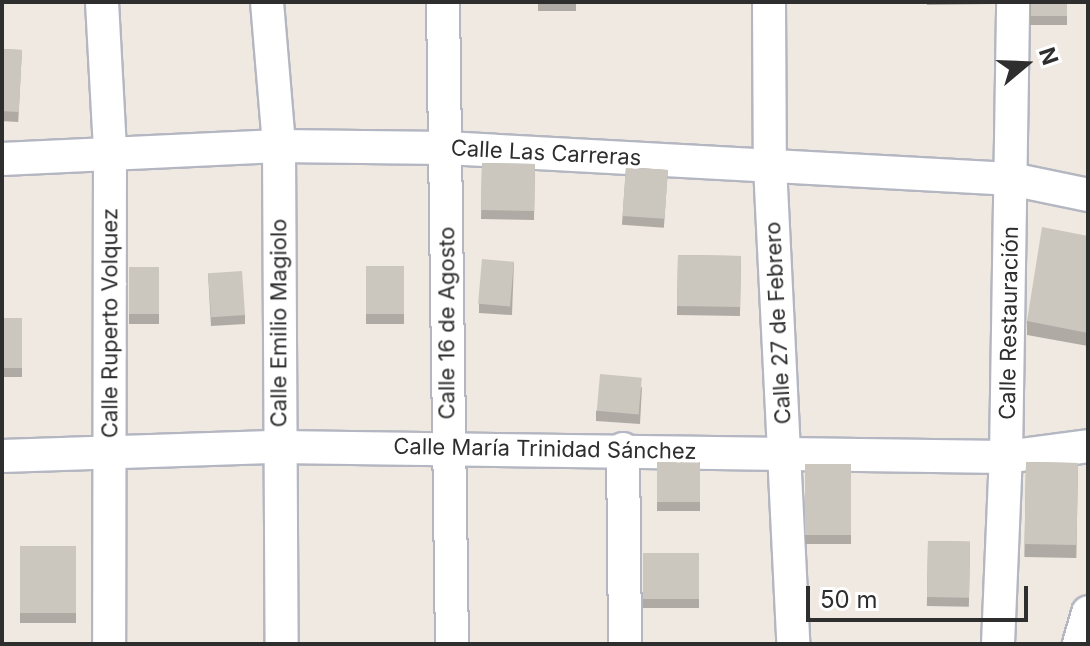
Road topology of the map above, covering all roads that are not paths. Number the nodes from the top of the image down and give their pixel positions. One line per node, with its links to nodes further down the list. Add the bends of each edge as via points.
1 (102, 2): 8 (street, Calle Ruperto Volquez)
2 (267, 2): 6 (street, Calle Emilio Magiolo)
3 (443, 2): 7 (street, Calle 16 de Agosto)
4 (769, 2): 10 (street, Calle 27 de Febrero)
5 (1013, 2): 11 (street, Calle Restauración)
6 (279, 146): 7 (street, Calle Las Carreras); 8 (street, Calle Las Carreras); 14 (street, Calle Emilio Magiolo)
7 (446, 148): 10 (street, Calle Las Carreras); 15 (street, Calle 16 de Agosto)
8 (110, 152): 9 (street, Calle Las Carreras); 18 (street, Calle Ruperto Volquez)
9 (2, 159)
10 (770, 166): 11 (street, Calle Las Carreras); 17 (street, Calle 27 de Febrero)
11 (1011, 179): 12 (street, Calle Las Carreras); 20 (street, Calle Restauración)
12 (1088, 195)
13 (1088, 446): 20 (street, Calle María Trinidad Sánchez)
14 (278, 447): 15 (street, Calle María Trinidad Sánchez); 18 (street, Calle María Trinidad Sánchez); 23 (street, Calle Emilio Magiolo)
15 (448, 447): 16 (street, Calle María Trinidad Sánchez); 24 (street, Calle 16 de Agosto)
16 (623, 449): 17 (street, Calle María Trinidad Sánchez); 25 (street)
17 (785, 451): 20 (street, Calle María Trinidad Sánchez); 26 (street, Calle 27 de Febrero)
18 (109, 453): 19 (street, Calle María Trinidad Sánchez); 22 (street, Calle Ruperto Volquez)
19 (2, 456)
20 (1006, 457): 27 (street, Calle Restauración)
21 (1088, 612): 28 (street)
22 (109, 644)
23 (282, 644)
24 (452, 644)
25 (625, 644)
26 (793, 644)
27 (998, 644)
28 (1079, 644)

